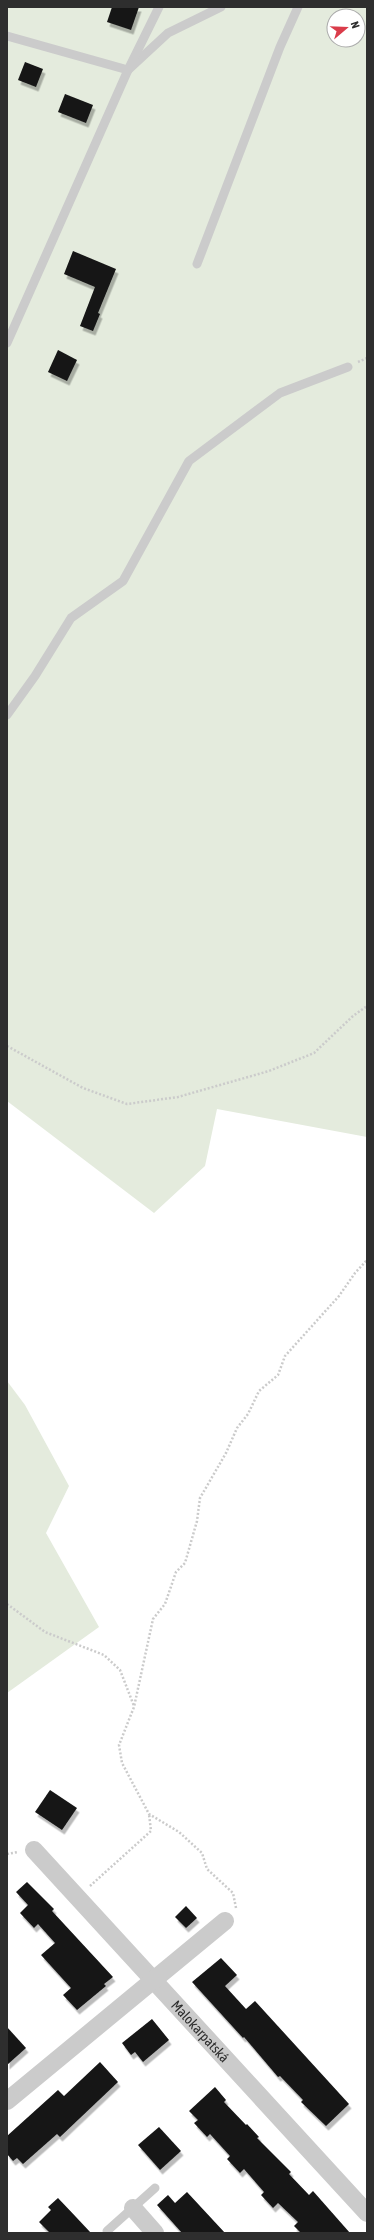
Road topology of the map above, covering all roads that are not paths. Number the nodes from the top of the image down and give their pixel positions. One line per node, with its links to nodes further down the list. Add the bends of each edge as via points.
1 (159, 7): 5 (lane)
2 (221, 7): 5 (lane, via 168,33)
3 (298, 7): 6 (lane, via 280,47)
4 (7, 36): 5 (lane)
5 (128, 70): 7 (lane)
6 (197, 264)
7 (7, 343)
8 (348, 367): 9 (lane, via 280,393 189,461 122,581 71,618)
9 (7, 715)
10 (34, 1850): 12 (street, Malokarpatská)
11 (225, 1921): 12 (street)
12 (153, 1980): 13 (street); 16 (street, Malokarpatská)
13 (7, 2101)
14 (155, 2188): 15 (lane)
15 (133, 2208): 17 (lane); 18 (street)
16 (367, 2213)
17 (107, 2231)
18 (155, 2233)

